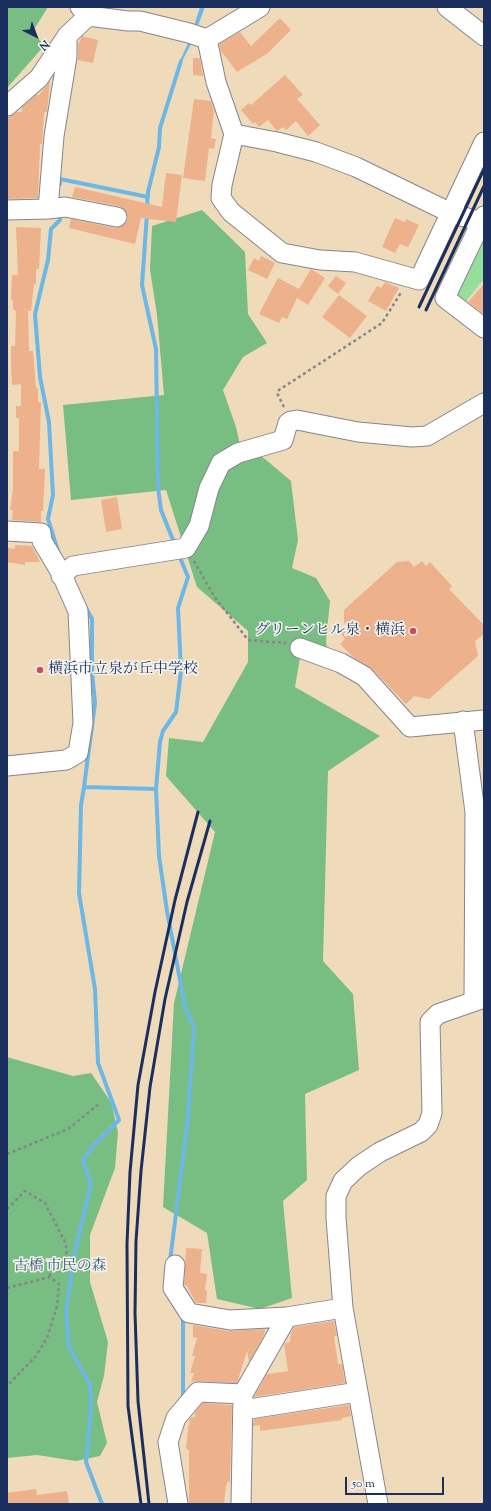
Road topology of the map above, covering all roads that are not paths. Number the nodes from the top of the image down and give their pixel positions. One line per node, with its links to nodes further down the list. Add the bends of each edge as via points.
1 (260, 7): 5 (street)
2 (447, 7): 6 (street)
3 (84, 11): 4 (street); 5 (street, via 128,21 140,21)
4 (67, 36): 7 (street, via 39,78); 11 (street, via 67,57 54,136)
5 (200, 36): 8 (street)
6 (484, 36)
7 (7, 106)
8 (234, 134): 12 (street, via 316,152 356,167); 12 (street, via 221,198 231,212 282,253 320,260 355,262 419,280)
9 (484, 142): 12 (street)
10 (7, 210): 11 (street)
11 (48, 210): 13 (street, via 65,207)
12 (451, 213): 14 (street)
13 (117, 216)
14 (483, 221): 15 (street, via 444,298)
15 (484, 328)
16 (484, 402): 18 (street, via 427,436 412,438 290,421 284,440 238,453 221,462 208,488 199,526 180,550 73,566)
17 (7, 531): 18 (street, via 41,533 42,540)
18 (61, 576): 22 (street, via 78,611 83,723 78,752 66,760)
19 (292, 645): 21 (street, via 341,663 364,676 410,727)
20 (484, 720): 21 (street)
21 (463, 721): 23 (street, via 475,812)
22 (7, 766)
23 (479, 1000): 25 (street, via 438,1014 430,1022 432,1113 428,1125 421,1132 380,1152 359,1166 344,1181 336,1196)
24 (175, 1265): 26 (street, via 173,1288 189,1313 230,1320)
25 (343, 1308): 26 (street); 27 (street)
26 (287, 1317): 28 (street)
27 (358, 1392): 28 (street); 31 (street)
28 (243, 1402): 29 (street, via 198,1392 176,1418 168,1442); 30 (street)
29 (178, 1504)
30 (241, 1504)
31 (378, 1504)

